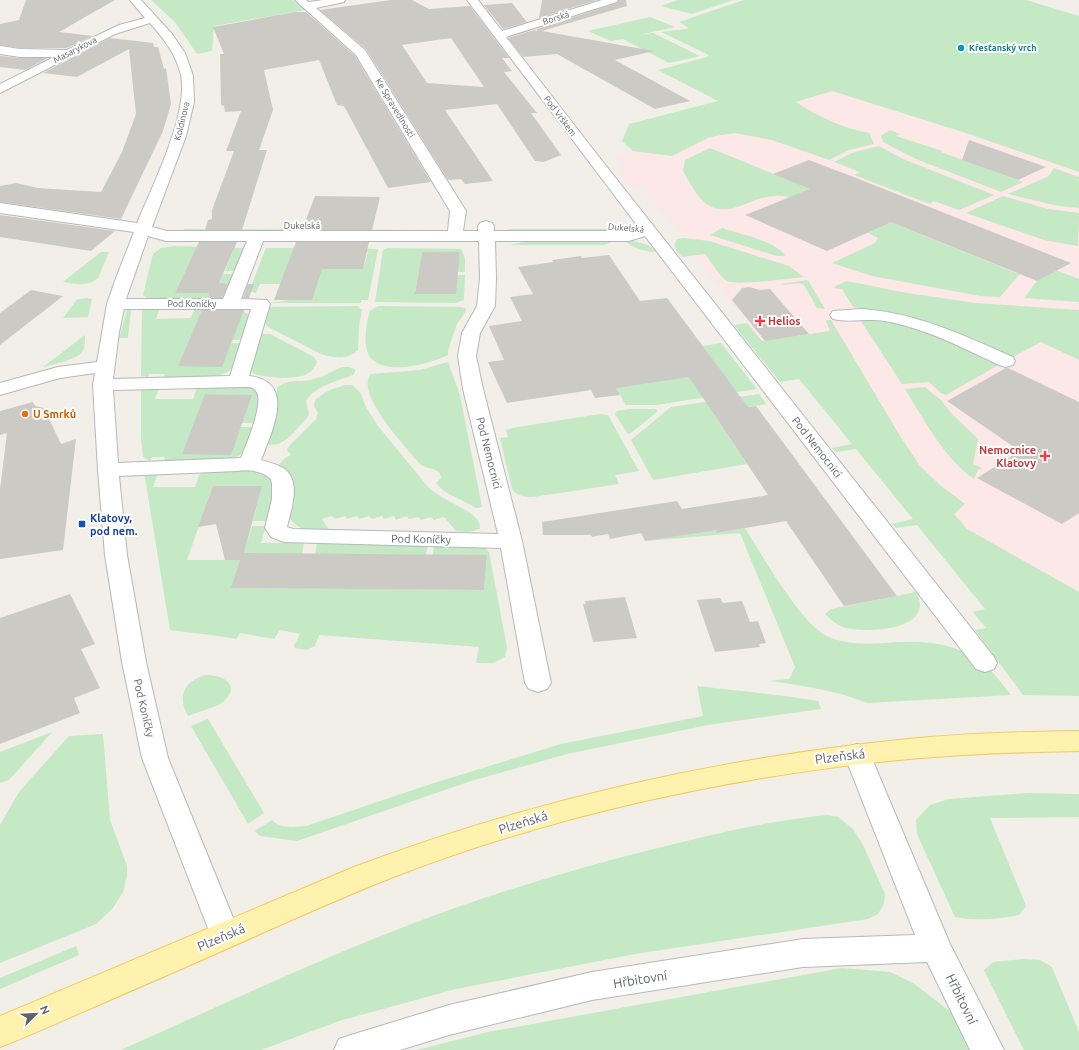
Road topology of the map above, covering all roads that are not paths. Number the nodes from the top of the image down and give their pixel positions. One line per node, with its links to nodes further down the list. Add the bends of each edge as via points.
1 (135, 0): 6 (street, Koldinova)
2 (340, 0): 5 (street)
3 (472, 0): 7 (street, Pod Vrškem)
4 (613, 0): 7 (street, Borská)
5 (304, 3): 14 (street, Ke Spravedlnosti, via 361,53 458,211)
6 (153, 19): 9 (street, Masarykova, via 123,27); 12 (street, Koldinova, via 182,57 188,80 188,102 179,136)
7 (499, 36): 13 (street, Pod Vrškem)
8 (0, 50): 9 (street, via 20,53)
9 (68, 53): 10 (street, Masarykova)
10 (0, 89)
11 (0, 208): 12 (street, Dukelská)
12 (143, 230): 14 (street, Dukelská, via 177,226); 16 (street, Dukelská, via 166,236); 17 (street, Pod Koníčky)
13 (649, 230): 15 (street, Dukelská, via 629,236); 27 (street, Pod Nemocnicí)
14 (455, 231): 15 (street, Dukelská); 16 (street, Dukelská)
15 (486, 231): 26 (street, Pod Nemocnicí, via 486,306 471,333 466,356)
16 (257, 236): 18 (street)
17 (116, 304): 18 (street, Pod Koníčky); 21 (street, Pod Koníčky)
18 (230, 304): 22 (street, Pod Koníčky, via 261,304)
19 (839, 315): 20 (street, via 870,314 923,324)
20 (1006, 361)
21 (104, 376): 22 (street); 23 (street, via 58,373); 25 (street, Pod Koníčky)
22 (238, 380): 24 (street, via 256,382 268,393 268,406)
23 (0, 389)
24 (250, 463): 25 (street, Pod Koníčky); 26 (street, Pod Koníčky, via 276,472 283,481 276,528 284,535)
25 (108, 470): 31 (street, Pod Koníčky, via 117,562 134,662 156,758)
26 (511, 541): 28 (street, Pod Nemocnicí)
27 (985, 663)
28 (538, 683)
29 (1079, 741): 30 (main road, Plzeňská, via 1006,742)
30 (856, 754): 31 (main road, Plzeňská, via 746,771 638,792 528,820 398,863); 32 (street, Hřbitovní)
31 (225, 935): 33 (main road, Plzeňská)
32 (936, 948): 34 (street, Hřbitovní, via 803,953 592,986 449,1020); 35 (street, Hřbitovní)
33 (0, 1032)
34 (351, 1050)
35 (987, 1050)

